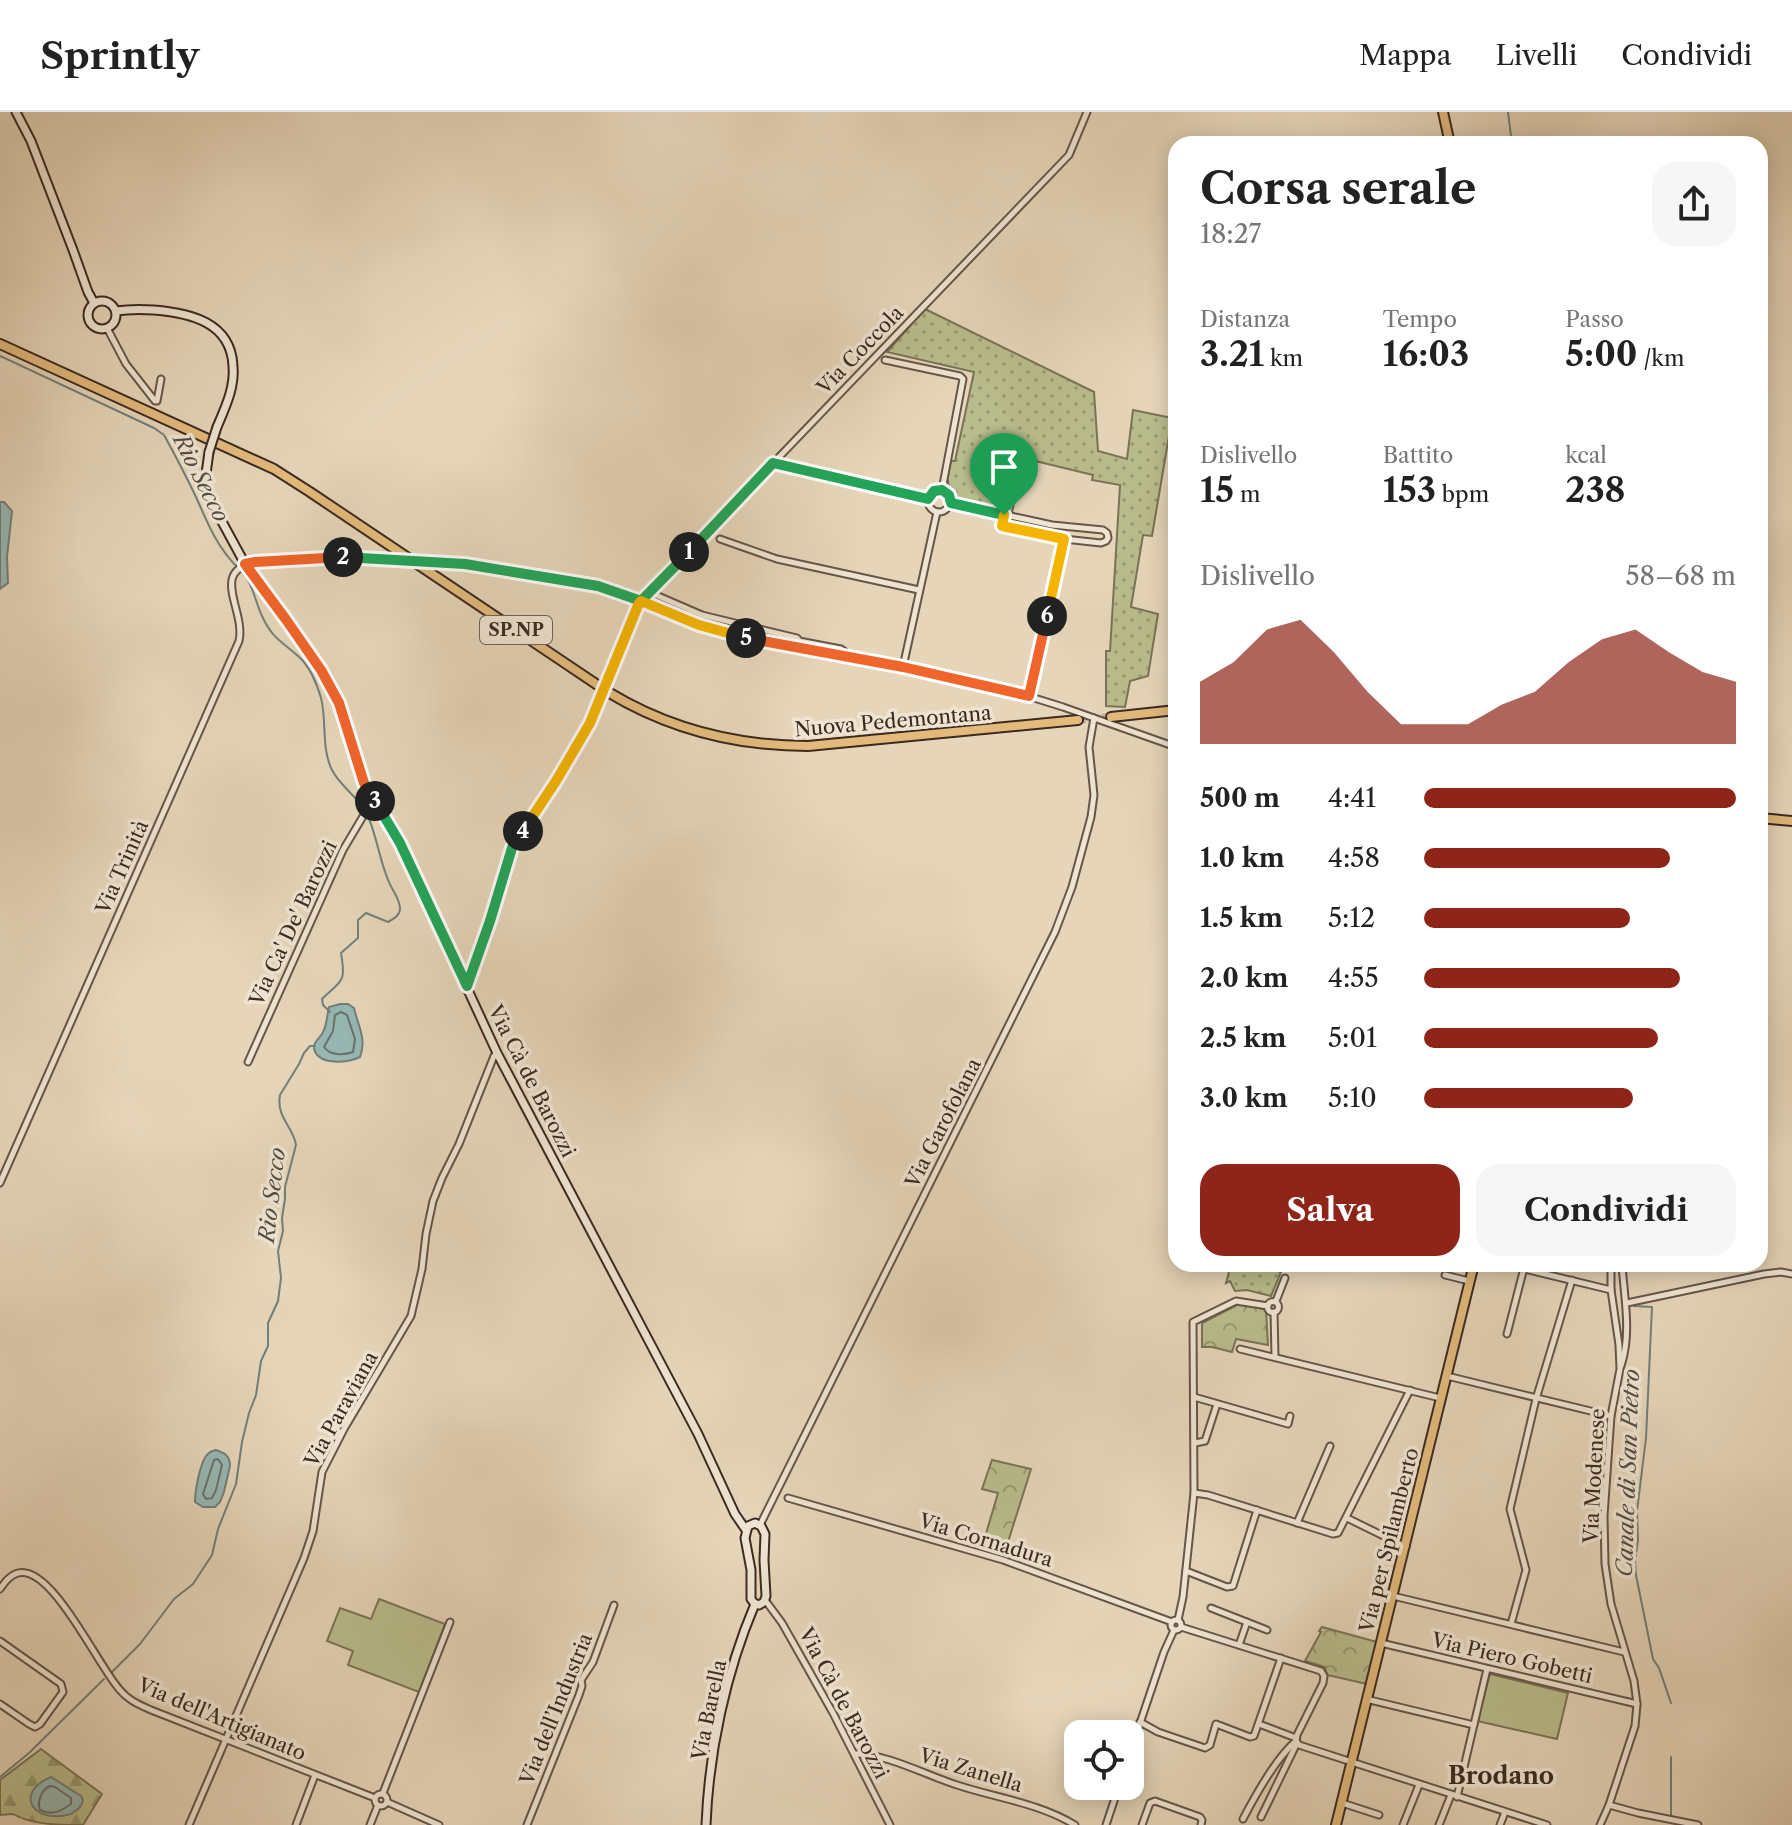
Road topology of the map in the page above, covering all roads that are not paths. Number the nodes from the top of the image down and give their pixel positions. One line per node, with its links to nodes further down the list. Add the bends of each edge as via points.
1 (16, 112): 5 (street)
2 (1087, 112): 11 (street, Via Coccola, via 1069,155)
3 (1443, 112): 4 (main road)
4 (1448, 136)
5 (94, 303): 6 (street, via 107,301); 7 (street, via 88,315 91,324)
6 (116, 311): 7 (street, via 115,322); 19 (street, Via Cà de Barozzi, bridge, via 184,313 205,321 230,351 232,385 205,471 207,492)
7 (107, 328): 10 (street, via 155,401)
8 (0, 344): 31 (main road, Nuova Pedemontana / SP.NP, via 274,469 608,692 669,722 737,741 808,746)
9 (885, 360): 12 (street, via 963,379)
10 (161, 379)
11 (773, 463): 13 (street); 22 (street, Via Coccola)
12 (942, 490): 13 (street); 14 (street)
13 (928, 499): 15 (street)
14 (951, 503): 15 (street, via 946,511); 16 (street)
15 (937, 512): 20 (street)
16 (1004, 515): 18 (street, via 1002,526); 18 (street, via 1108,535 1101,543)
17 (720, 539): 20 (street, via 782,560)
18 (1064, 539): 27 (street)
19 (244, 564): 22 (street, bridge, via 330,557 433,561 598,586); 33 (street, Via Cà de Barozzi, via 321,670 339,703 364,783); 40 (street, Via Trinità, via 231,579 239,641)
20 (919, 590): 26 (street)
21 (658, 596): 23 (street)
22 (641, 601): 24 (street); 36 (street, Via Coccola, bridge, via 590,723 512,848)
23 (702, 615): 24 (street); 25 (street, via 797,638)
24 (699, 625): 25 (street)
25 (799, 645): 26 (street)
26 (903, 667): 27 (street)
27 (1029, 696): 30 (street)
28 (1168, 711): 29 (main road)
29 (1111, 717)
30 (1094, 718): 32 (street); 76 (street, Via Garofolana, via 1089,747 1091,817 1055,932)
31 (1078, 720)
32 (1168, 744)
33 (376, 803): 36 (street, Via Cà de Barozzi); 38 (street, Via Ca' De' Barozzi, via 343,850)
34 (1768, 819): 35 (main road)
35 (1792, 821)
36 (467, 986): 37 (street, Via Cà de Barozzi)
37 (497, 1053): 77 (street, Via Cà de Barozzi); 104 (street, Via Paraviana, via 433,1201 411,1316 322,1472 304,1558)
38 (248, 1062)
39 (0, 1156): 40 (street)
40 (10, 1160): 41 (street, Via Trinità)
41 (0, 1183)
42 (1472, 1272): 51 (main road, Via per Spilamberto)
43 (1522, 1272): 57 (street)
44 (1545, 1272): 50 (street)
45 (1611, 1272): 52 (street, Via Modenese)
46 (1623, 1272): 54 (street)
47 (1792, 1274): 54 (street, via 1764,1274)
48 (1445, 1275): 51 (street)
49 (1285, 1278): 53 (street)
50 (1572, 1280): 52 (street); 65 (street)
51 (1470, 1281): 61 (main road, Via per Spilamberto)
52 (1611, 1290): 60 (street, Via Modenese)
53 (1276, 1301): 55 (street); 56 (street, via 1279,1308)
54 (1627, 1303): 60 (street, via 1626,1352)
55 (1268, 1306): 56 (street); 63 (street, via 1236,1301 1193,1322)
56 (1274, 1312): 59 (street)
57 (1507, 1334)
58 (1240, 1349): 59 (street)
59 (1275, 1357): 62 (street)
60 (1620, 1369): 68 (street, Via Modenese)
61 (1447, 1376): 64 (main road, Via per Spilamberto); 65 (street)
62 (1410, 1390): 64 (street); 74 (street)
63 (1194, 1397): 66 (street); 69 (street)
64 (1441, 1399): 78 (main road, Via per Spilamberto)
65 (1536, 1399): 68 (street); 89 (street, via 1510,1509 1526,1570)
66 (1217, 1404): 67 (street, via 1288,1424); 69 (street, via 1207,1438)
67 (1290, 1416)
68 (1611, 1416): 94 (street, Via Modenese, via 1605,1564)
69 (1195, 1443): 71 (street)
70 (1330, 1446): 75 (street)
71 (1194, 1493): 73 (street); 79 (street)
72 (788, 1498): 88 (street, Via Cornadura, via 1003,1560)
73 (1257, 1510): 75 (street); 79 (street, via 1233,1586)
74 (1347, 1518): 75 (street, via 1336,1534); 78 (street)
75 (1297, 1523)
76 (760, 1525): 77 (street, via 752,1523); 82 (street, via 765,1534)
77 (746, 1530): 83 (street)
78 (1406, 1547): 81 (main road, Via per Spilamberto)
79 (1186, 1571): 88 (street)
80 (0, 1589): 104 (street, Via dell'Artigianato, via 18,1573 31,1574 60,1599 124,1695)
81 (1392, 1596): 89 (street); 92 (main road, Via per Spilamberto)
82 (765, 1600): 83 (street); 106 (street, Via Cà de Barozzi)
83 (755, 1604): 128 (street, Via Barella, via 722,1709)
84 (614, 1605): 127 (street, Via dell’Industria)
85 (1211, 1608): 87 (street)
86 (450, 1622): 110 (street)
87 (1247, 1622): 90 (street); 93 (street)
88 (1177, 1623): 93 (street, Via Cornadura); 100 (street, via 1171,1627)
89 (1511, 1624): 94 (street)
90 (1267, 1630)
91 (0, 1641): 98 (street, via 64,1689 35,1727)
92 (1380, 1642): 96 (street, Via Piero Gobetti); 97 (main road, Via per Spilamberto)
93 (1239, 1645): 95 (street, Via Cornadura)
94 (1625, 1652): 99 (street, Via Modenese)
95 (1281, 1658): 102 (street); 105 (street, Via Cornadura, via 1324,1676)
96 (1487, 1669): 99 (street, Via Piero Gobetti); 103 (street)
97 (1366, 1699): 103 (street); 107 (main road, Via per Spilamberto)
98 (0, 1704)
99 (1637, 1704): 117 (street, Via Modenese)
100 (1141, 1720)
101 (1144, 1724): 102 (street, via 1205,1748 1216,1724 1250,1737)
102 (1259, 1724): 105 (street)
103 (1474, 1725): 111 (street)
104 (225, 1739): 108 (street, Via dell'Artigianato); 123 (street, Via Paraviana)
105 (1296, 1740): 107 (street); 120 (street); 121 (street)
106 (855, 1754): 129 (street, Via Cà de Barozzi); 130 (street, Via Zanella, via 1032,1805)
107 (1351, 1762): 109 (street); 115 (main road, Via per Spilamberto)
108 (315, 1775): 112 (street, Via dell'Artigianato); 124 (street)
109 (1419, 1785): 111 (street); 135 (street)
110 (383, 1793): 112 (street); 114 (street)
111 (1454, 1796): 118 (street); 136 (street)
112 (375, 1798): 116 (street)
113 (1114, 1800): 131 (street)
114 (387, 1802): 116 (street); 126 (street)
115 (1341, 1803): 119 (street); 134 (main road, Via per Spilamberto)
116 (378, 1805): 125 (street)
117 (1609, 1805): 139 (street, Via Modenese); 140 (street)
118 (1505, 1812): 122 (street); 137 (street)
119 (1379, 1815)
120 (1261, 1817)
121 (1243, 1819)
122 (1533, 1823): 138 (street)
123 (189, 1825)
124 (296, 1825)
125 (370, 1825)
126 (439, 1825)
127 (527, 1825)
128 (706, 1825)
129 (890, 1825)
130 (1075, 1825)
131 (1106, 1825)
132 (1142, 1825): 133 (street, via 1155,1801 1200,1817)
133 (1201, 1825)
134 (1336, 1825)
135 (1403, 1825)
136 (1439, 1825)
137 (1500, 1825)
138 (1547, 1825)
139 (1600, 1825)
140 (1698, 1825)

